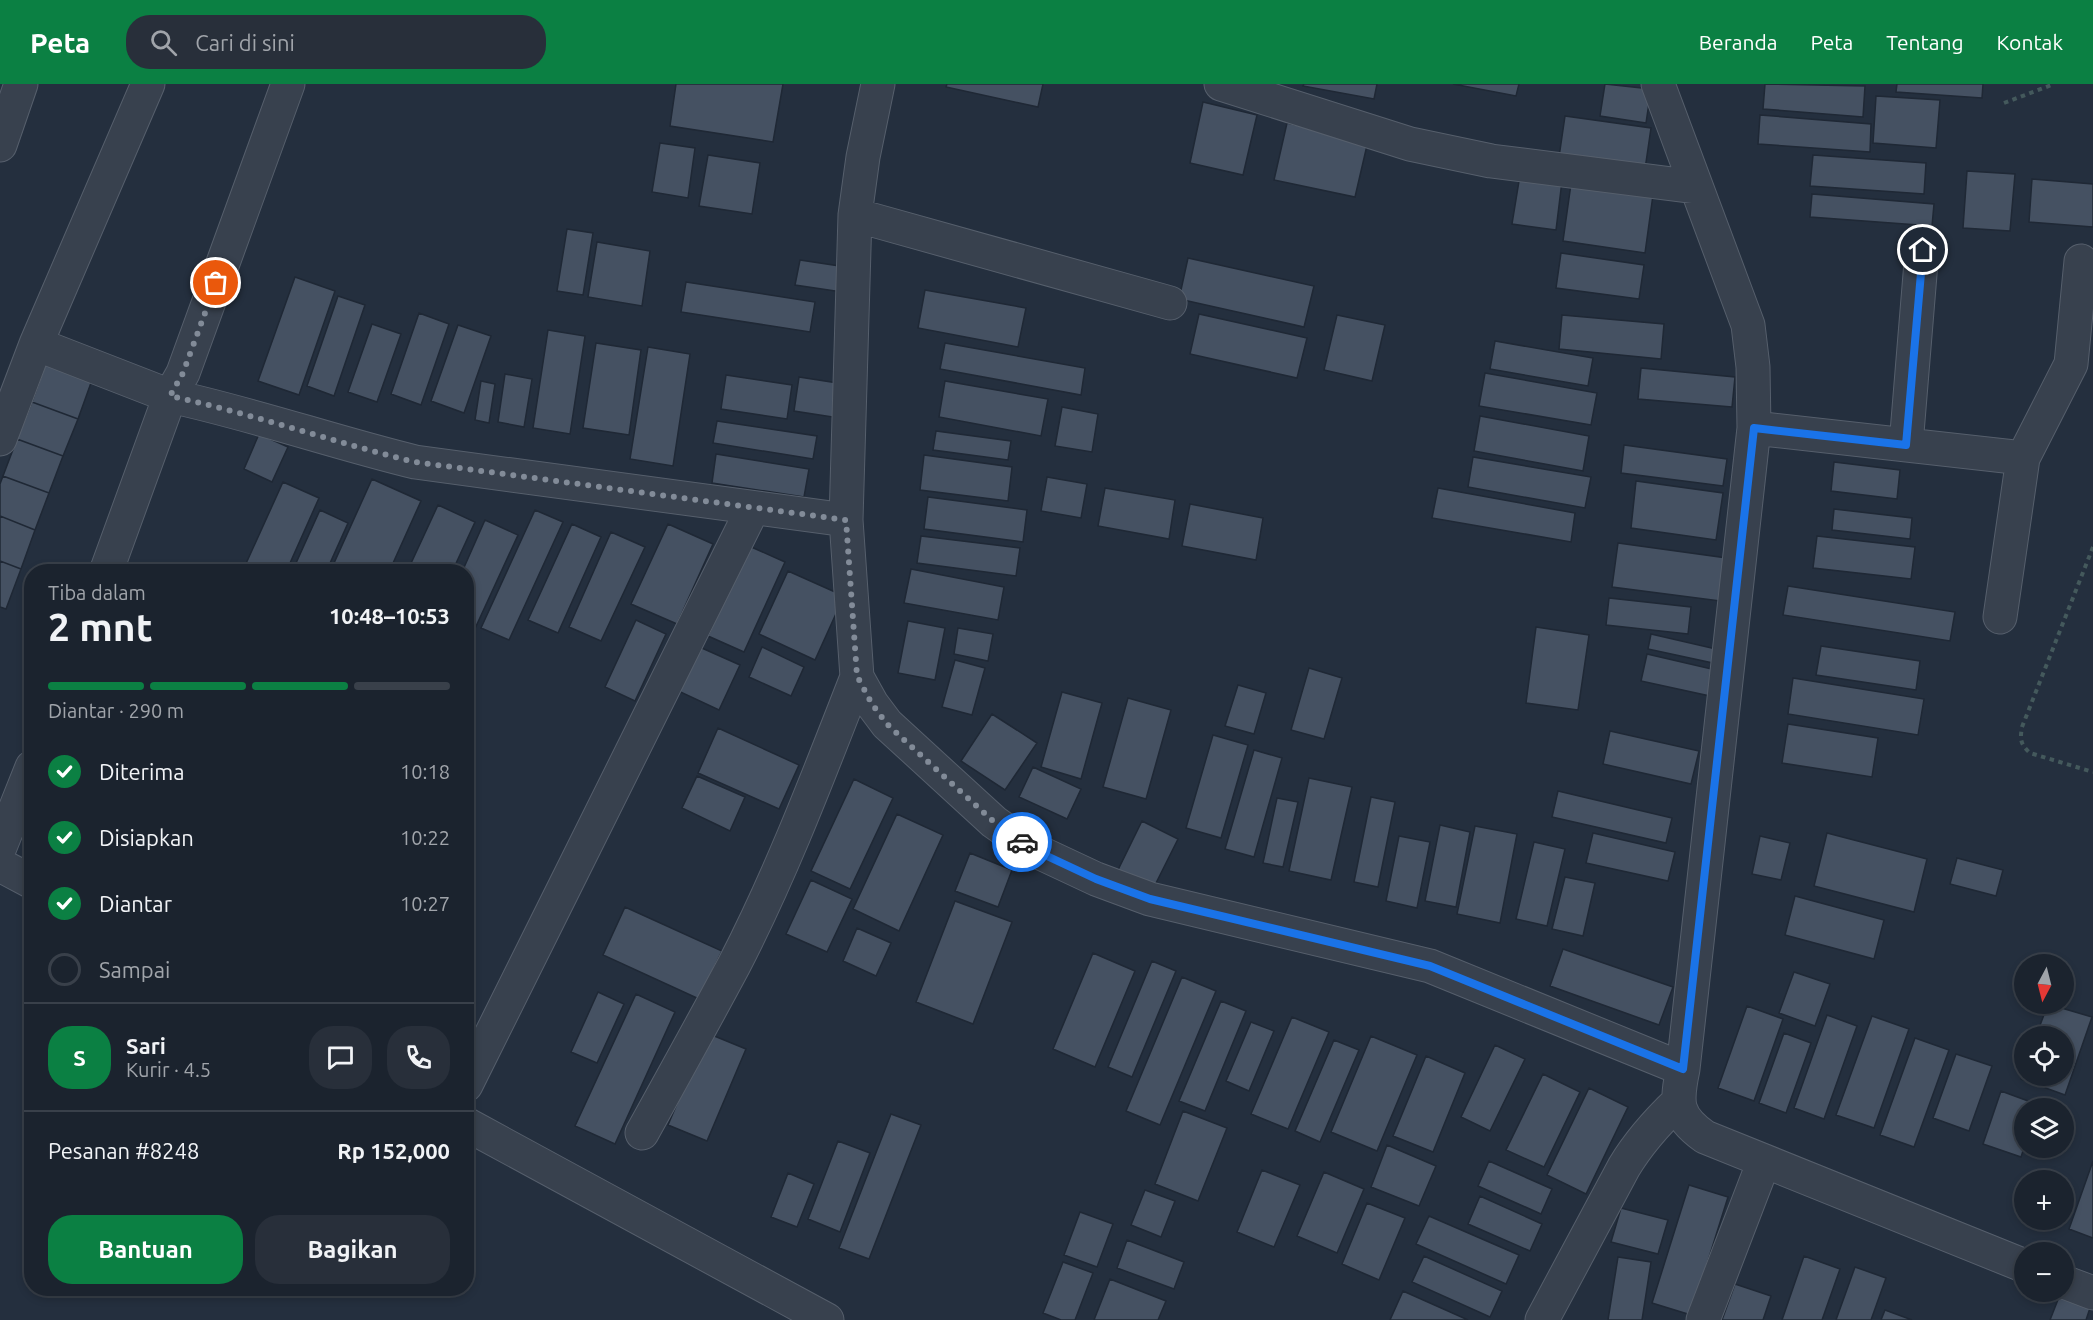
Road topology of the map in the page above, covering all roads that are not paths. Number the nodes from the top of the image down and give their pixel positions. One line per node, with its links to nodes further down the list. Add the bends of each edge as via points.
1 (21, 84): 7 (street)
2 (148, 84): 13 (street)
3 (288, 84): 14 (street, via 183,373)
4 (878, 84): 9 (street, via 862,156)
5 (1221, 84): 8 (street, via 1410,144 1491,161)
6 (1658, 84): 8 (street)
7 (0, 145)
8 (1696, 187): 15 (street, via 1748,325)
9 (855, 215): 12 (street); 20 (street)
10 (1923, 250): 17 (street)
11 (2081, 261): 18 (street, via 2071,364)
12 (1170, 303)
13 (36, 344): 14 (street); 16 (street)
14 (195, 401): 19 (street, via 415,462); 21 (street)
15 (1754, 428): 17 (street); 28 (street)
16 (0, 439)
17 (1906, 445): 18 (street)
18 (2023, 458): 22 (street)
19 (753, 508): 20 (street); 27 (street)
20 (846, 520): 23 (street)
21 (110, 564)
22 (2000, 617)
23 (857, 676): 28 (street, via 887,724 994,822 1032,849 1150,899 1430,966); 31 (street, via 807,804 749,933)
24 (24, 787): 25 (street)
25 (1, 852): 26 (street)
26 (24, 874)
27 (474, 1069)
28 (1683, 1069): 29 (street)
29 (1678, 1102): 32 (street, via 1684,1118 1705,1137); 37 (street, via 1635,1148)
30 (474, 1128): 36 (street)
31 (642, 1132)
32 (1764, 1161): 33 (street); 38 (street)
33 (2014, 1262)
34 (2074, 1286): 35 (street)
35 (2093, 1293)
36 (827, 1320)
37 (1542, 1320)
38 (1703, 1320)

